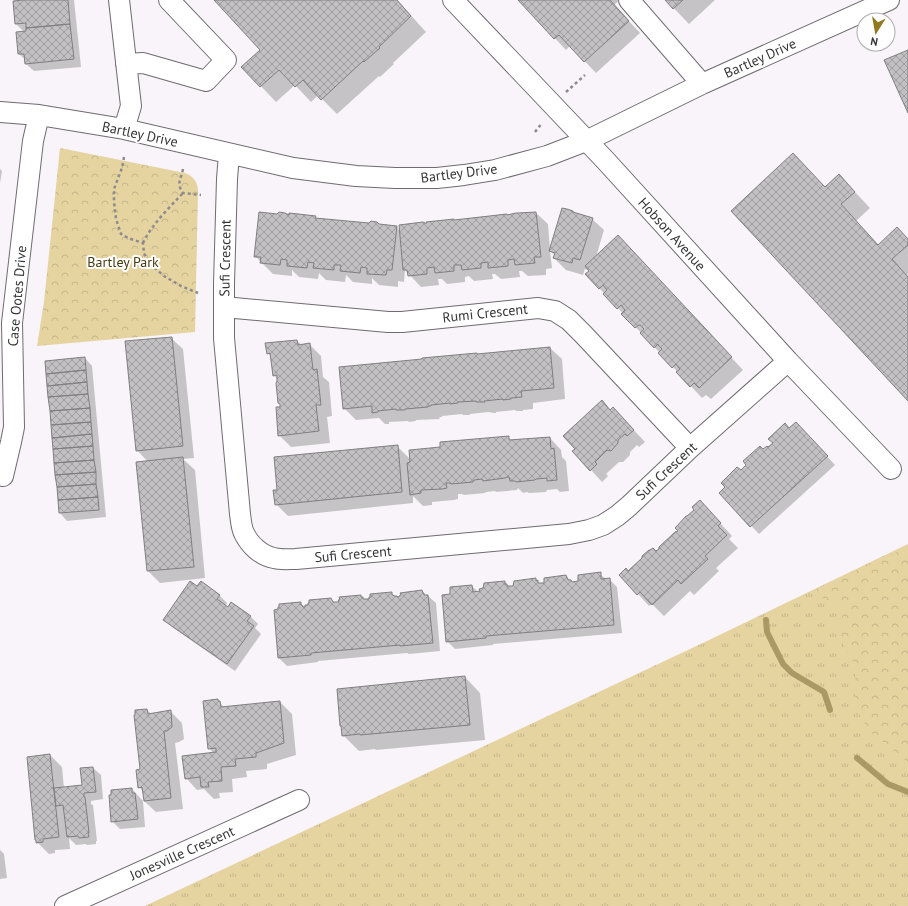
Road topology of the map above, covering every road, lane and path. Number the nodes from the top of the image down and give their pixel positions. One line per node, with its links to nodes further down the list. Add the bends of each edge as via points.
1 (120, 0): 6 (street)
2 (169, 0): 6 (street, via 226,60 206,81 143,63)
3 (453, 0): 15 (street, Hobson Avenue)
4 (629, 0): 8 (street)
5 (889, 0): 8 (street, Bartley Drive)
6 (126, 64): 13 (street, via 131,106)
7 (585, 75): 9 (path)
8 (702, 84): 15 (street, Bartley Drive)
9 (564, 93)
10 (0, 112): 11 (street, Bartley Drive)
11 (39, 115): 13 (street, Bartley Drive); 22 (street, Case Ootes Drive)
12 (543, 122): 14 (path)
13 (124, 129): 16 (street, Bartley Drive)
14 (536, 132)
15 (586, 141): 16 (street, Bartley Drive, via 547,156 496,170 437,178 356,176 293,168); 25 (street, Hobson Avenue)
16 (229, 154): 24 (street, Sufi Crescent)
17 (124, 157): 21 (path, via 114,189 116,219 121,234)
18 (183, 169): 19 (path, via 179,180)
19 (183, 193): 20 (path); 21 (path, via 159,218)
20 (201, 195)
21 (143, 243): 23 (path, via 148,262 170,280)
22 (8, 286): 27 (street, Case Ootes Drive, via 12,323 14,427)
23 (198, 293)
24 (224, 307): 26 (street, Rumi Crescent, via 388,322 538,308 555,311 583,334); 26 (street, Sufi Crescent, via 224,338 241,524 251,543 260,552 272,558 296,559 569,534 589,530 617,516)
25 (788, 361): 26 (street, Sufi Crescent); 28 (street, Hobson Avenue)
26 (690, 448)
27 (4, 456): 29 (street, Case Ootes Drive)
28 (891, 469)
29 (3, 476)
30 (299, 800): 31 (street, Jonesville Crescent)
31 (65, 906)

